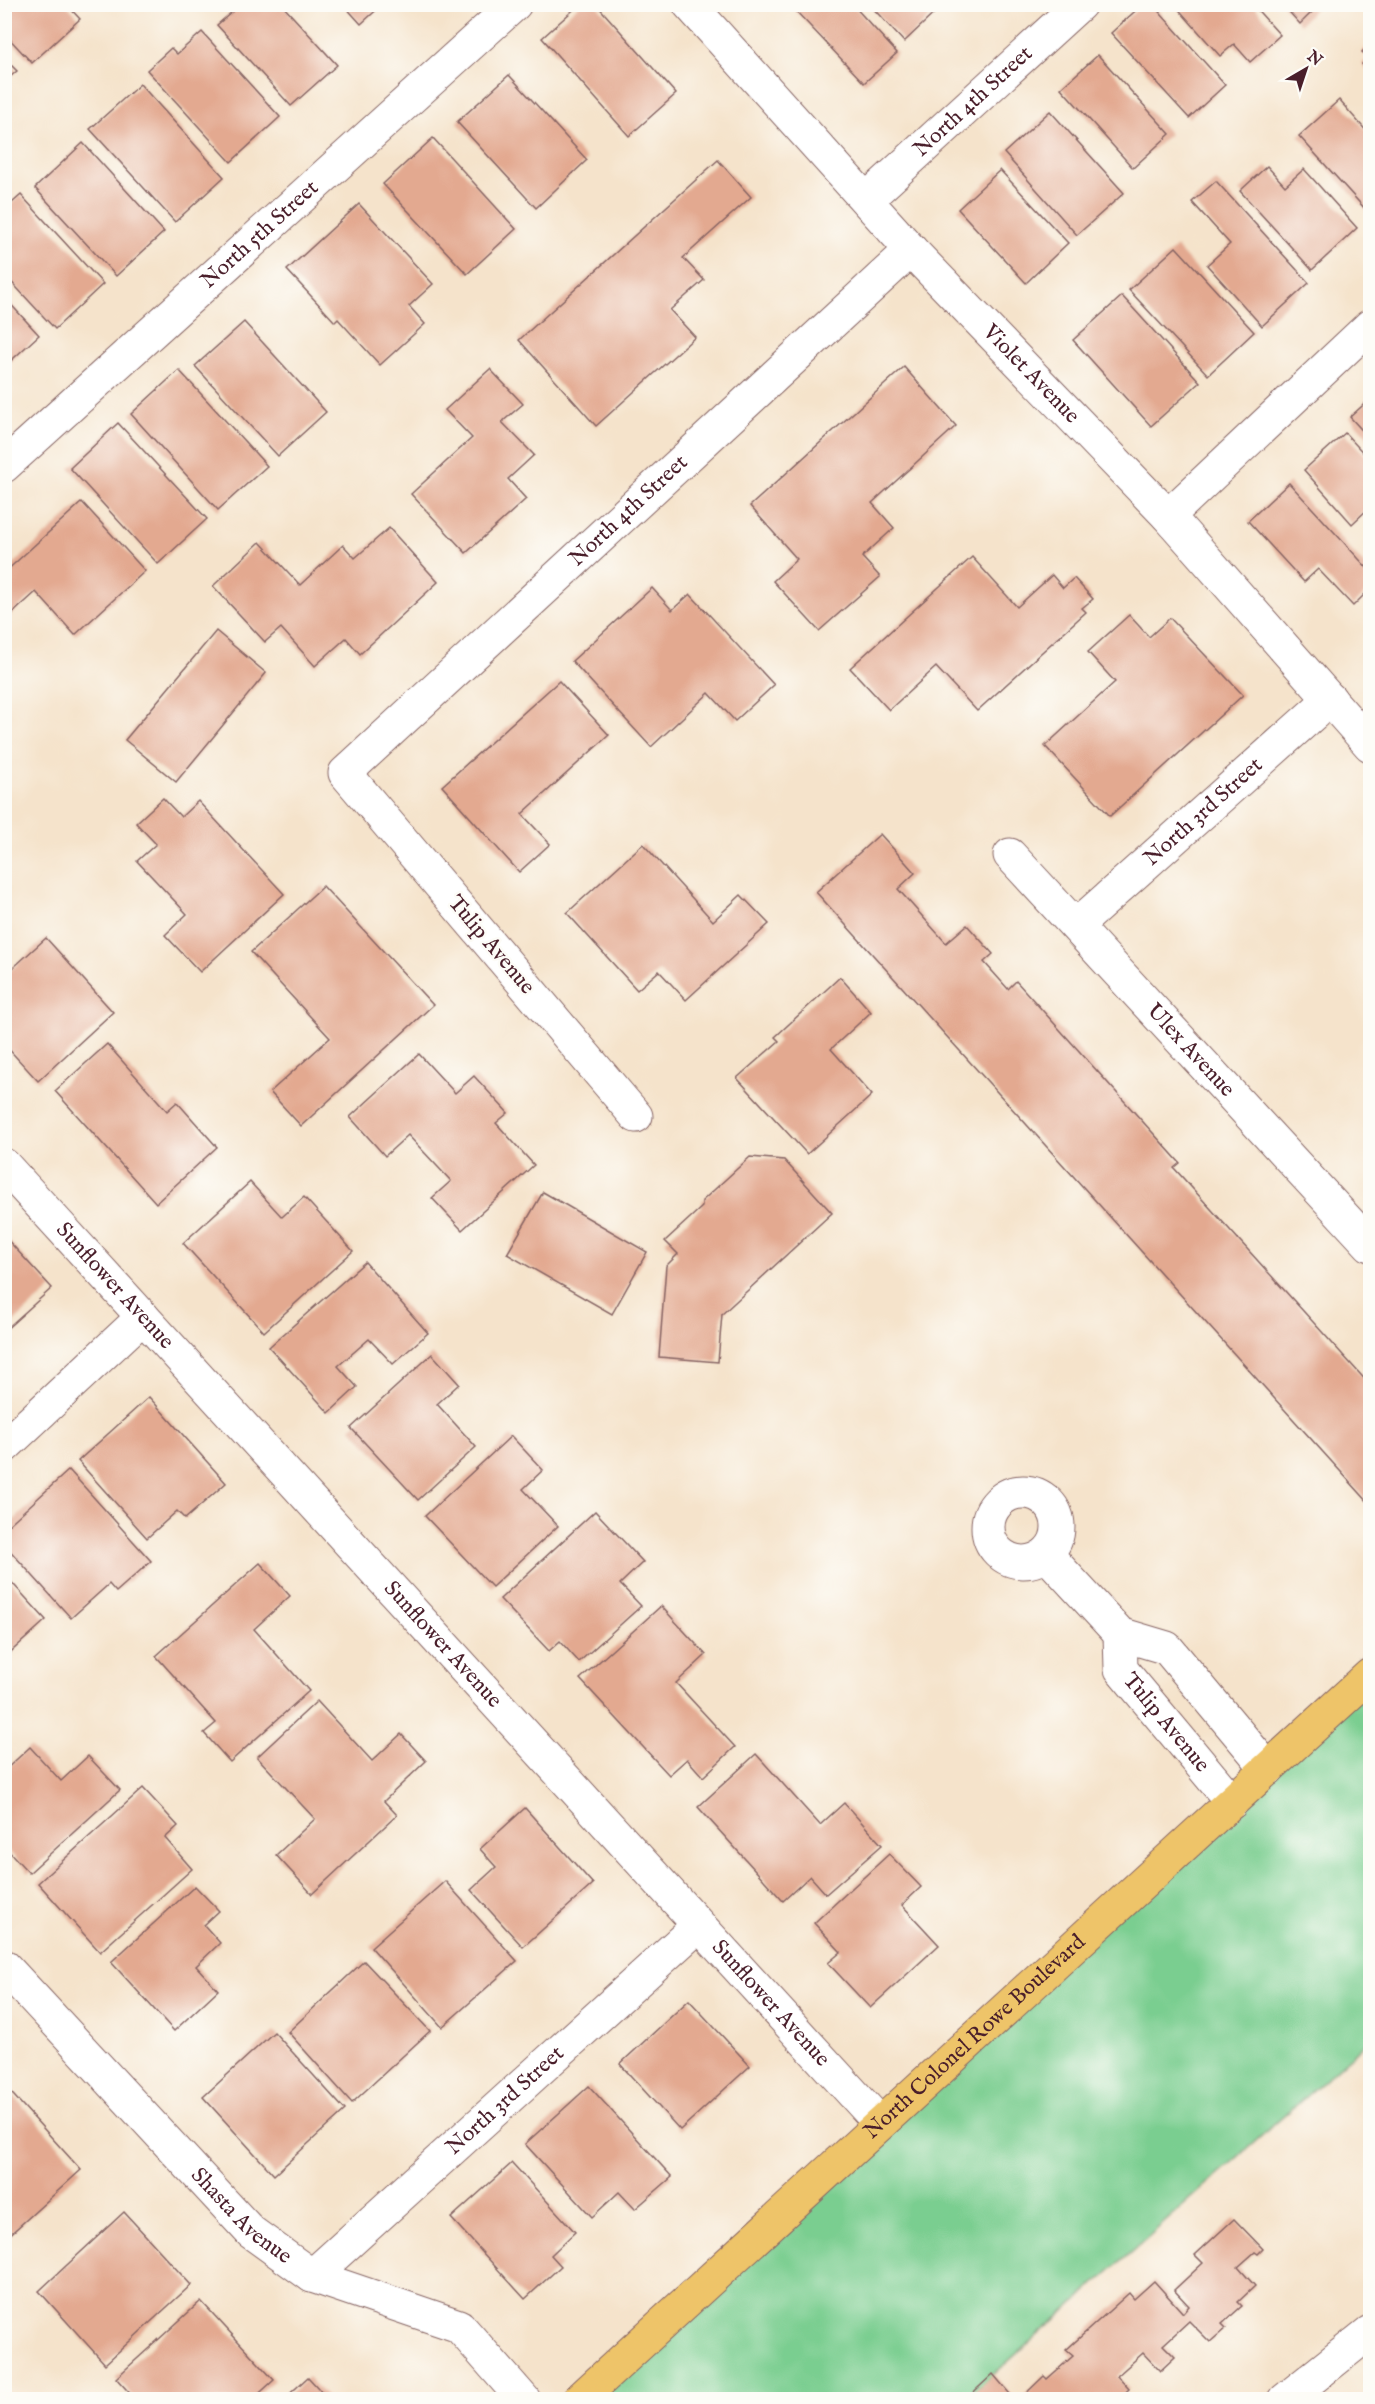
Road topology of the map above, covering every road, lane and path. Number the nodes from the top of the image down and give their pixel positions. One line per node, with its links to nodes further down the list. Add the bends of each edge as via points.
1 (515, 4): 7 (street, North 5th Street)
2 (689, 4): 4 (street, Violet Avenue)
3 (1080, 4): 4 (street, North 4th Street)
4 (867, 199): 5 (street, Violet Avenue)
5 (911, 250): 8 (street, Violet Avenue); 11 (street, North 4th Street)
6 (1371, 326): 8 (street)
7 (4, 466)
8 (1167, 516): 9 (street, Violet Avenue)
9 (1330, 699): 10 (street, Violet Avenue); 13 (street, North 3rd Street)
10 (1371, 745)
11 (345, 773): 14 (street, Tulip Avenue)
12 (1010, 855): 13 (street, Ulex Avenue)
13 (1076, 926): 16 (street, Ulex Avenue)
14 (636, 1116)
15 (4, 1165): 17 (street, Sunflower Avenue)
16 (1371, 1245)
17 (143, 1317): 18 (street); 24 (street, Sunflower Avenue)
18 (4, 1447)
19 (1046, 1554): 20 (street)
20 (1120, 1634): 22 (street, Tulip Avenue, via 1167,1648); 23 (street, Tulip Avenue, via 1121,1669)
21 (1371, 1675): 22 (main road, North Colonel Rowe Boulevard)
22 (1268, 1769): 23 (main road, North Colonel Rowe Boulevard)
23 (1232, 1802): 26 (main road, North Colonel Rowe Boulevard)
24 (698, 1926): 26 (street, Sunflower Avenue); 27 (street, North 3rd Street)
25 (4, 1966): 27 (street, Shasta Avenue, via 251,2232)
26 (880, 2123): 30 (main road, North Colonel Rowe Boulevard)
27 (312, 2276): 29 (street, Shasta Avenue, via 459,2326)
28 (1371, 2332): 31 (street)
29 (524, 2400)
30 (579, 2400)
31 (1285, 2400)

